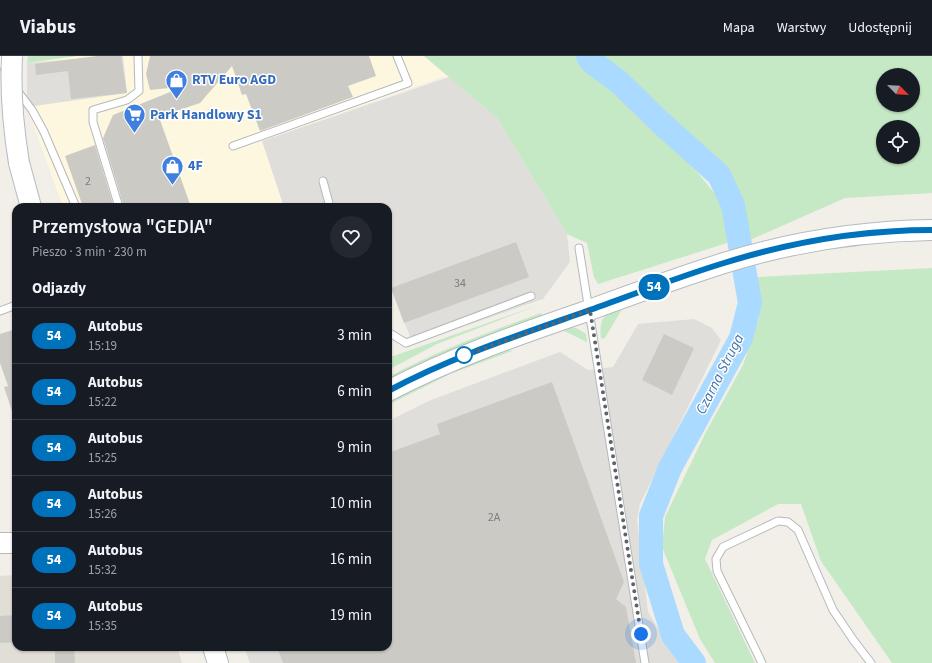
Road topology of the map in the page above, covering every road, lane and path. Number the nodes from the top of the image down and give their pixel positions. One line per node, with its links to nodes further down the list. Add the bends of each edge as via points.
1 (12, 56): 7 (street, bridge, via 13,124 19,163)
2 (138, 56): 9 (lane, via 140,91 127,100 93,110 93,122)
3 (397, 56): 5 (lane, via 408,83)
4 (0, 57): 8 (lane, via 10,86 32,110 44,132)
5 (233, 146)
6 (323, 181): 10 (lane)
7 (30, 203)
8 (74, 203)
9 (118, 203)
10 (329, 203)
11 (932, 230): 15 (street, via 862,234 760,253)
12 (579, 248): 15 (lane)
13 (532, 296): 17 (lane, via 406,343)
14 (12, 306): 16 (lane)
15 (590, 310): 18 (street, via 471,352); 21 (lane)
16 (0, 311)
17 (392, 334)
18 (392, 389)
19 (214, 651): 20 (street)
20 (218, 663)
21 (645, 663)
22 (762, 663): 23 (lane, via 717,572 716,559 723,547 778,521 788,522 798,530 833,610)
23 (871, 663)

